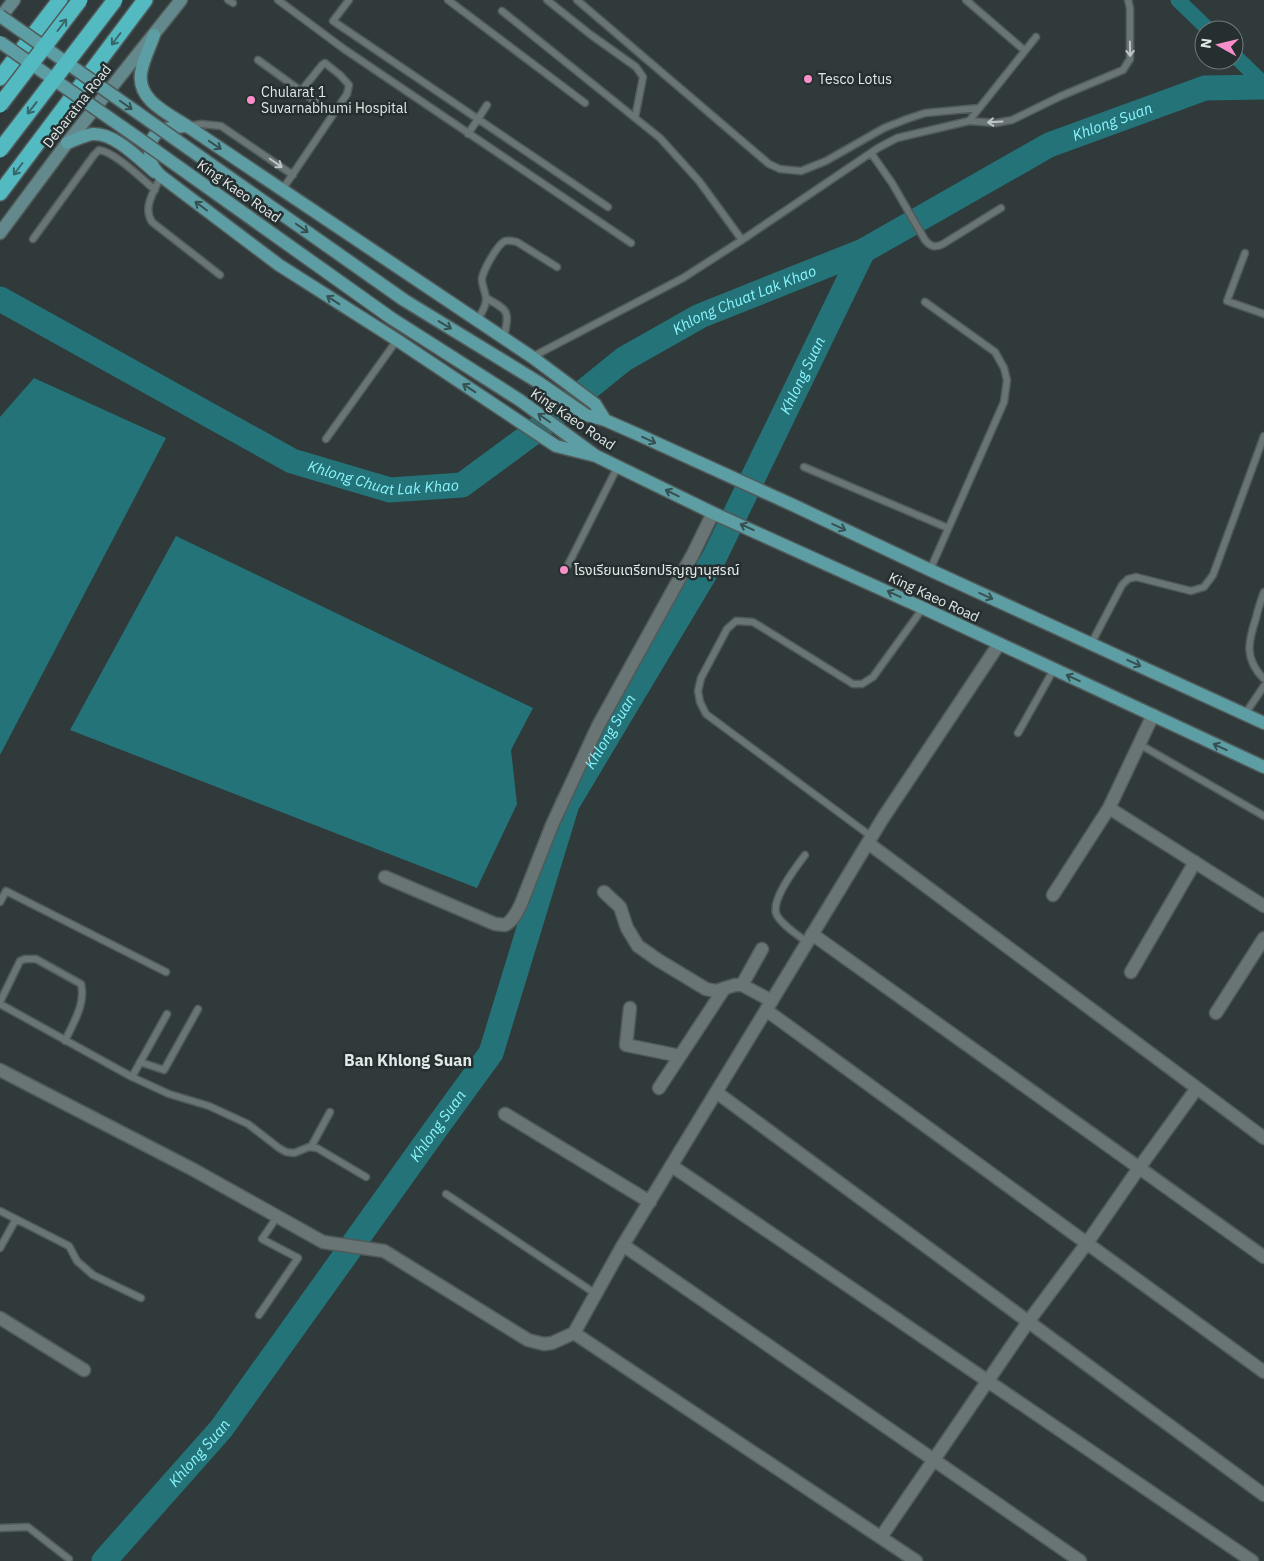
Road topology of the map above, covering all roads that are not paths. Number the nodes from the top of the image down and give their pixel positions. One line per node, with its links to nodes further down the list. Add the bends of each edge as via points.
1 (14, 0): 15 (main road)
2 (60, 0): 21 (highway)
3 (80, 0): 24 (highway, one-way to 3, bridge)
4 (115, 0): 34 (highway, one-way to 34, bridge)
5 (145, 0): 40 (highway, Debaratna Road, one-way to 40)
6 (181, 0): 16 (main road, Debaratna Road)
7 (278, 0): 32 (lane)
8 (349, 0): 29 (lane, via 333,21)
9 (448, 0): 23 (lane)
10 (547, 0): 28 (lane, via 636,67 643,77)
11 (577, 0): 26 (lane, via 769,164 780,169 801,171 826,161 884,128 925,113)
12 (966, 0): 19 (lane)
13 (1128, 0): 30 (lane, one-way to 30, via 1130,59 1123,70 1012,120 996,123)
14 (502, 11): 28 (lane)
15 (0, 17): 57 (main road, King Kaeo Road, one-way to 57, bridge, via 404,300 586,414)
16 (154, 35): 31 (main road, via 141,73 141,85 154,104); 33 (main road, Debaratna Road)
17 (1036, 37): 19 (lane)
18 (0, 42): 60 (main road, King Kaeo Road, one-way to 18, bridge, via 520,401 391,318)
19 (1024, 50): 26 (lane)
20 (258, 60): 22 (lane)
21 (0, 78)
22 (301, 91): 27 (lane); 27 (lane, via 322,64 328,64 349,85)
23 (585, 103)
24 (0, 105)
25 (487, 105): 29 (lane)
26 (979, 108): 30 (lane)
27 (333, 114): 36 (lane)
28 (635, 118): 45 (lane, via 660,138 699,182)
29 (478, 119): 32 (lane); 41 (lane)
30 (969, 121): 35 (lane, via 897,138)
31 (186, 126): 36 (lane, one-way to 36, via 220,126); 37 (main road, via 167,128 153,139 152,165); 39 (main road, one-way to 39)
32 (468, 134): 46 (lane)
33 (67, 143): 37 (main road, via 92,134 106,136 122,144); 43 (main road, Debaratna Road)
34 (0, 150)
35 (871, 153): 42 (lane, via 930,246 936,247); 45 (lane)
36 (292, 175): 39 (lane)
37 (161, 176): 38 (lane); 55 (main road, one-way to 37, via 279,265)
38 (155, 190): 44 (lane, via 106,151 99,150); 49 (lane, via 148,206 152,222)
39 (282, 190): 53 (main road)
40 (0, 193)
41 (608, 207)
42 (1001, 208)
43 (0, 233)
44 (33, 239)
45 (742, 240): 56 (lane, via 683,278)
46 (631, 243)
47 (1245, 253): 52 (lane, via 1227,301)
48 (557, 267): 50 (lane, via 517,242 505,242 488,262 482,276)
49 (220, 275)
50 (486, 298): 53 (lane); 54 (lane, via 503,307 507,313)
51 (924, 302): 64 (lane, via 995,352 1007,380 1004,402)
52 (1264, 314)
53 (478, 320): 54 (main road)
54 (504, 338): 56 (main road)
55 (397, 340): 59 (lane); 60 (main road, one-way to 55, via 556,446)
56 (532, 357): 57 (main road, via 595,404)
57 (605, 420): 66 (main road, King Kaeo Road, one-way to 66)
58 (1264, 436): 70 (lane, via 1213,575 1204,587 1191,591 1136,577 1128,578)
59 (326, 439)
60 (596, 456): 61 (main road, King Kaeo Road)
61 (618, 466): 63 (main road, King Kaeo Road, one-way to 61); 65 (lane)
62 (804, 467): 64 (lane)
63 (715, 513): 68 (main road, King Kaeo Road, one-way to 63); 85 (street, via 598,726 518,909 509,922 495,924)
64 (948, 528): 66 (lane)
65 (568, 565)
66 (930, 570): 70 (main road, King Kaeo Road, one-way to 70)
67 (1264, 592): 72 (lane, via 1250,637 1250,651 1254,668)
68 (923, 608): 69 (main road, King Kaeo Road); 82 (lane, via 873,677 862,684 853,684 753,622 736,621 727,629 698,691 706,714)
69 (999, 644): 71 (main road, King Kaeo Road); 82 (street)
70 (1091, 644): 74 (main road, King Kaeo Road, one-way to 74)
71 (1054, 669): 75 (main road, King Kaeo Road, one-way to 71); 77 (lane)
72 (1264, 679)
73 (1264, 686): 74 (lane)
74 (1245, 714): 76 (main road, King Kaeo Road)
75 (1153, 715): 78 (street); 79 (main road, King Kaeo Road, one-way to 75)
76 (1264, 723)
77 (1018, 732)
78 (1139, 744): 80 (street); 81 (lane)
79 (1264, 768)
80 (1109, 808): 84 (street); 87 (street)
81 (1264, 816)
82 (870, 840): 90 (street); 109 (street)
83 (806, 855): 90 (lane, via 776,901 776,914 781,921)
84 (1196, 862): 89 (street); 94 (street)
85 (384, 877)
86 (604, 892): 96 (street, via 620,907 626,928 638,946 706,989)
87 (1053, 895)
88 (0, 902): 93 (lane, via 6,891)
89 (1264, 906)
90 (810, 938): 98 (street); 116 (street)
91 (1264, 938): 102 (street)
92 (762, 949): 95 (street)
93 (166, 972)
94 (1131, 972)
95 (742, 985): 96 (street); 98 (street)
96 (724, 989): 104 (street)
97 (0, 1003): 103 (lane); 103 (lane, via 20,961 26,959 36,959 81,984 82,1002)
98 (769, 1006): 110 (street); 123 (street)
99 (630, 1008): 104 (street, via 626,1045)
100 (198, 1009): 105 (lane, via 164,1070)
101 (167, 1014): 105 (lane)
102 (1216, 1014)
103 (65, 1041): 107 (lane)
104 (680, 1056): 108 (street)
105 (140, 1062): 107 (lane)
106 (0, 1070): 121 (street, via 194,1170)
107 (132, 1078): 114 (lane, via 248,1124 286,1152 294,1153)
108 (659, 1088)
109 (1197, 1088): 113 (street); 116 (street)
110 (716, 1092): 115 (street); 131 (street)
111 (330, 1112): 114 (lane)
112 (505, 1114): 119 (street)
113 (1264, 1138)
114 (311, 1147): 117 (lane)
115 (672, 1166): 119 (street); 135 (street)
116 (1139, 1168): 123 (street); 126 (street)
117 (366, 1177)
118 (446, 1194): 127 (lane)
119 (650, 1202): 124 (street)
120 (0, 1211): 122 (lane)
121 (277, 1217): 129 (lane, via 262,1239 298,1258); 132 (street, via 323,1242 384,1251 528,1340 552,1343)
122 (16, 1219): 125 (lane); 128 (lane, via 69,1246 77,1261 93,1275)
123 (1087, 1243): 131 (street); 134 (street)
124 (623, 1246): 127 (street); 136 (street)
125 (0, 1248)
126 (1264, 1257)
127 (596, 1294): 132 (street)
128 (141, 1298)
129 (259, 1315)
130 (0, 1318): 133 (street)
131 (1028, 1322): 135 (street); 137 (street)
132 (574, 1333): 139 (street)
133 (84, 1370)
134 (1264, 1372)
135 (987, 1380): 136 (street); 143 (street)
136 (933, 1460): 139 (street); 142 (street)
137 (1264, 1495)
138 (0, 1528): 140 (lane, via 28,1527)
139 (881, 1537): 141 (street)
140 (69, 1559)
141 (916, 1561)
142 (1080, 1561)
143 (1252, 1561)

